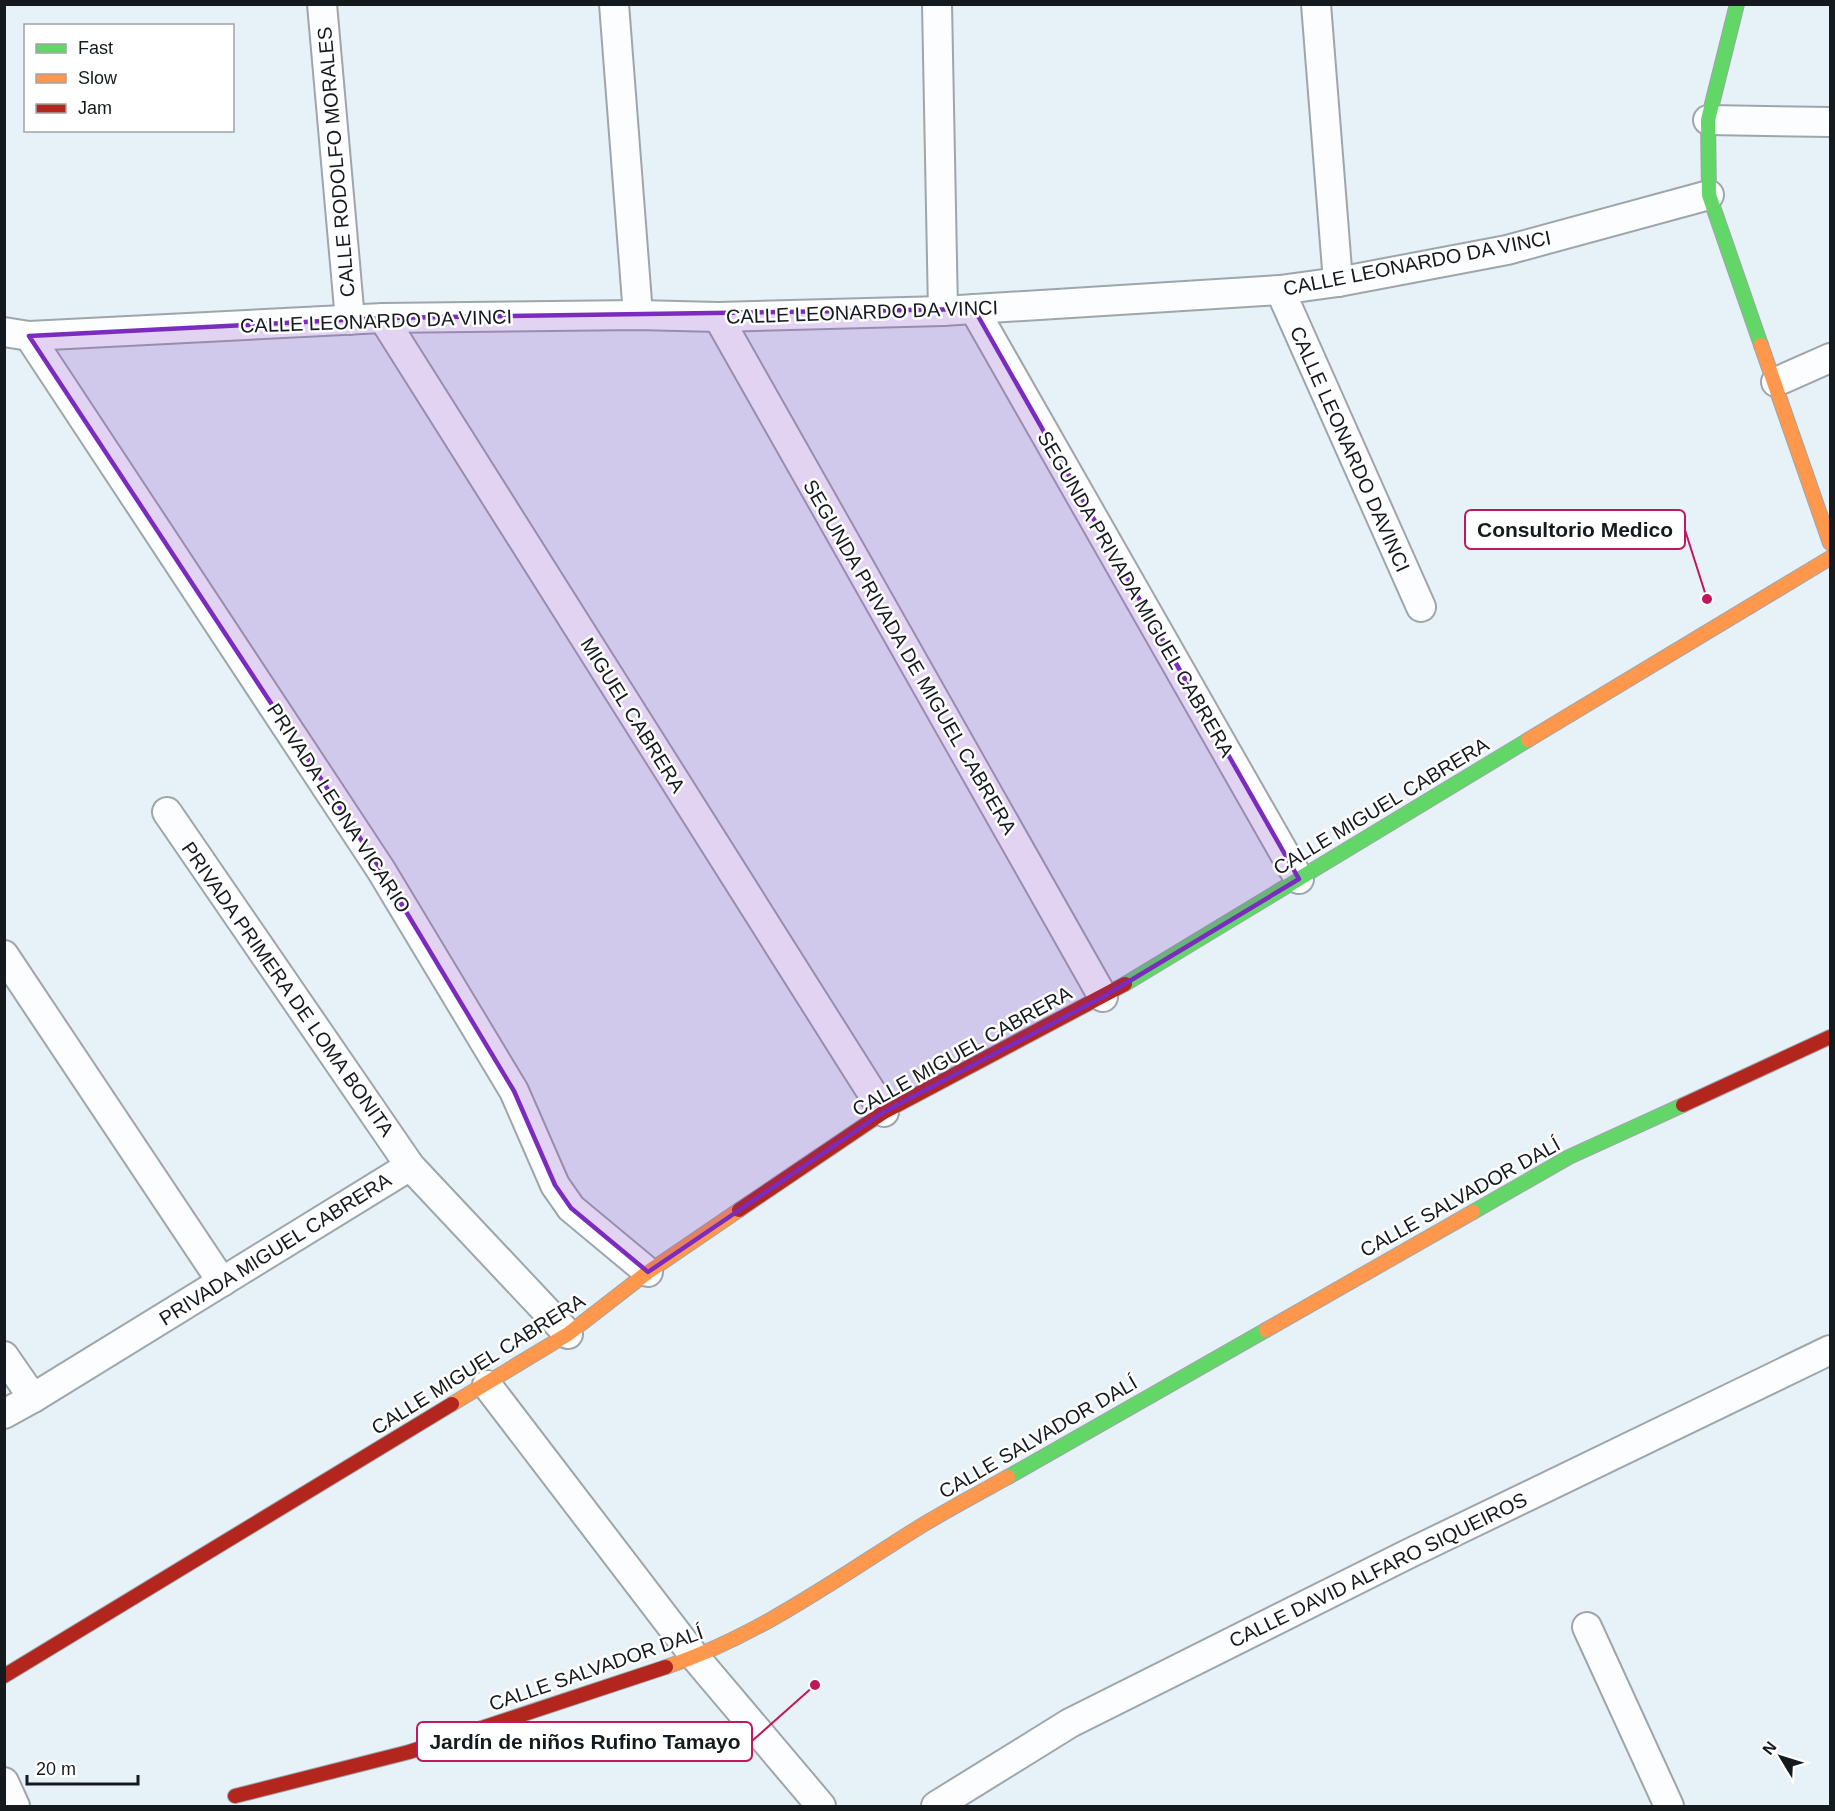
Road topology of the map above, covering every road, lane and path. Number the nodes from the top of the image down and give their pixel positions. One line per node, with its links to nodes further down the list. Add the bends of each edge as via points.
1 (322, 4): 16 (street, CALLE RODOLFO MORALES)
2 (614, 4): 13 (street)
3 (937, 4): 12 (street)
4 (1316, 4): 9 (street)
5 (1737, 4): 6 (street)
6 (1708, 120): 7 (street); 8 (street)
7 (1830, 122)
8 (1709, 195): 9 (street, CALLE LEONARDO DA VINCI, via 1508,250); 19 (street)
9 (1338, 282): 10 (street, CALLE LEONARDO DA VINCI)
10 (1280, 290): 11 (street, CALLE LEONARDO DA VINCI); 22 (street, CALLE LEONARDO DAVINCI)
11 (974, 309): 12 (street, CALLE LEONARDO DA VINCI); 24 (street, SEGUNDA PRIVADA MIGUEL CABRERA)
12 (943, 311): 14 (street, CALLE LEONARDO DA VINCI)
13 (638, 315): 14 (street, CALLE LEONARDO DA VINCI); 15 (street, CALLE LEONARDO DA VINCI)
14 (718, 317): 26 (street, SEGUNDA PRIVADA DE MIGUEL CABRERA)
15 (383, 318): 16 (street, CALLE LEONARDO DA VINCI); 28 (street, MIGUEL CABRERA)
16 (350, 320): 17 (street, CALLE LEONARDO DA VINCI)
17 (17, 334): 30 (street, PRIVADA LEONA VICARIO, via 381,870 514,1091 555,1185 571,1208)
18 (1830, 358): 19 (street)
19 (1776, 382): 20 (street)
20 (1830, 543)
21 (1830, 558): 24 (street, CALLE MIGUEL CABRERA)
22 (1421, 607)
23 (166, 812): 29 (street, PRIVADA PRIMERA DE LOMA BONITA)
24 (1299, 879): 26 (street, CALLE MIGUEL CABRERA)
25 (4, 955): 31 (street)
26 (1103, 997): 28 (street, CALLE MIGUEL CABRERA)
27 (1830, 1037): 39 (street, CALLE SALVADOR DALÍ, via 1569,1158 922,1525 789,1610)
28 (884, 1112): 30 (street, CALLE MIGUEL CABRERA)
29 (410, 1166): 31 (street, PRIVADA MIGUEL CABRERA); 32 (street, PRIVADA MIGUEL CABRERA)
30 (648, 1272): 32 (street, CALLE MIGUEL CABRERA)
31 (222, 1282): 36 (street, PRIVADA MIGUEL CABRERA)
32 (568, 1335): 35 (street, CALLE MIGUEL CABRERA)
33 (1830, 1350): 45 (street, CALLE DAVID ALFARO SIQUEIROS, via 1407,1554 1081,1718)
34 (4, 1356): 36 (street)
35 (487, 1385): 39 (street); 40 (street, CALLE MIGUEL CABRERA)
36 (33, 1398): 37 (street, PRIVADA MIGUEL CABRERA)
37 (4, 1414)
38 (1587, 1627): 46 (street)
39 (695, 1657): 42 (street, CALLE SALVADOR DALÍ, via 409,1752); 44 (street)
40 (4, 1676)
41 (4, 1782): 43 (street)
42 (235, 1796)
43 (15, 1806)
44 (821, 1806)
45 (936, 1806)
46 (1669, 1806)

